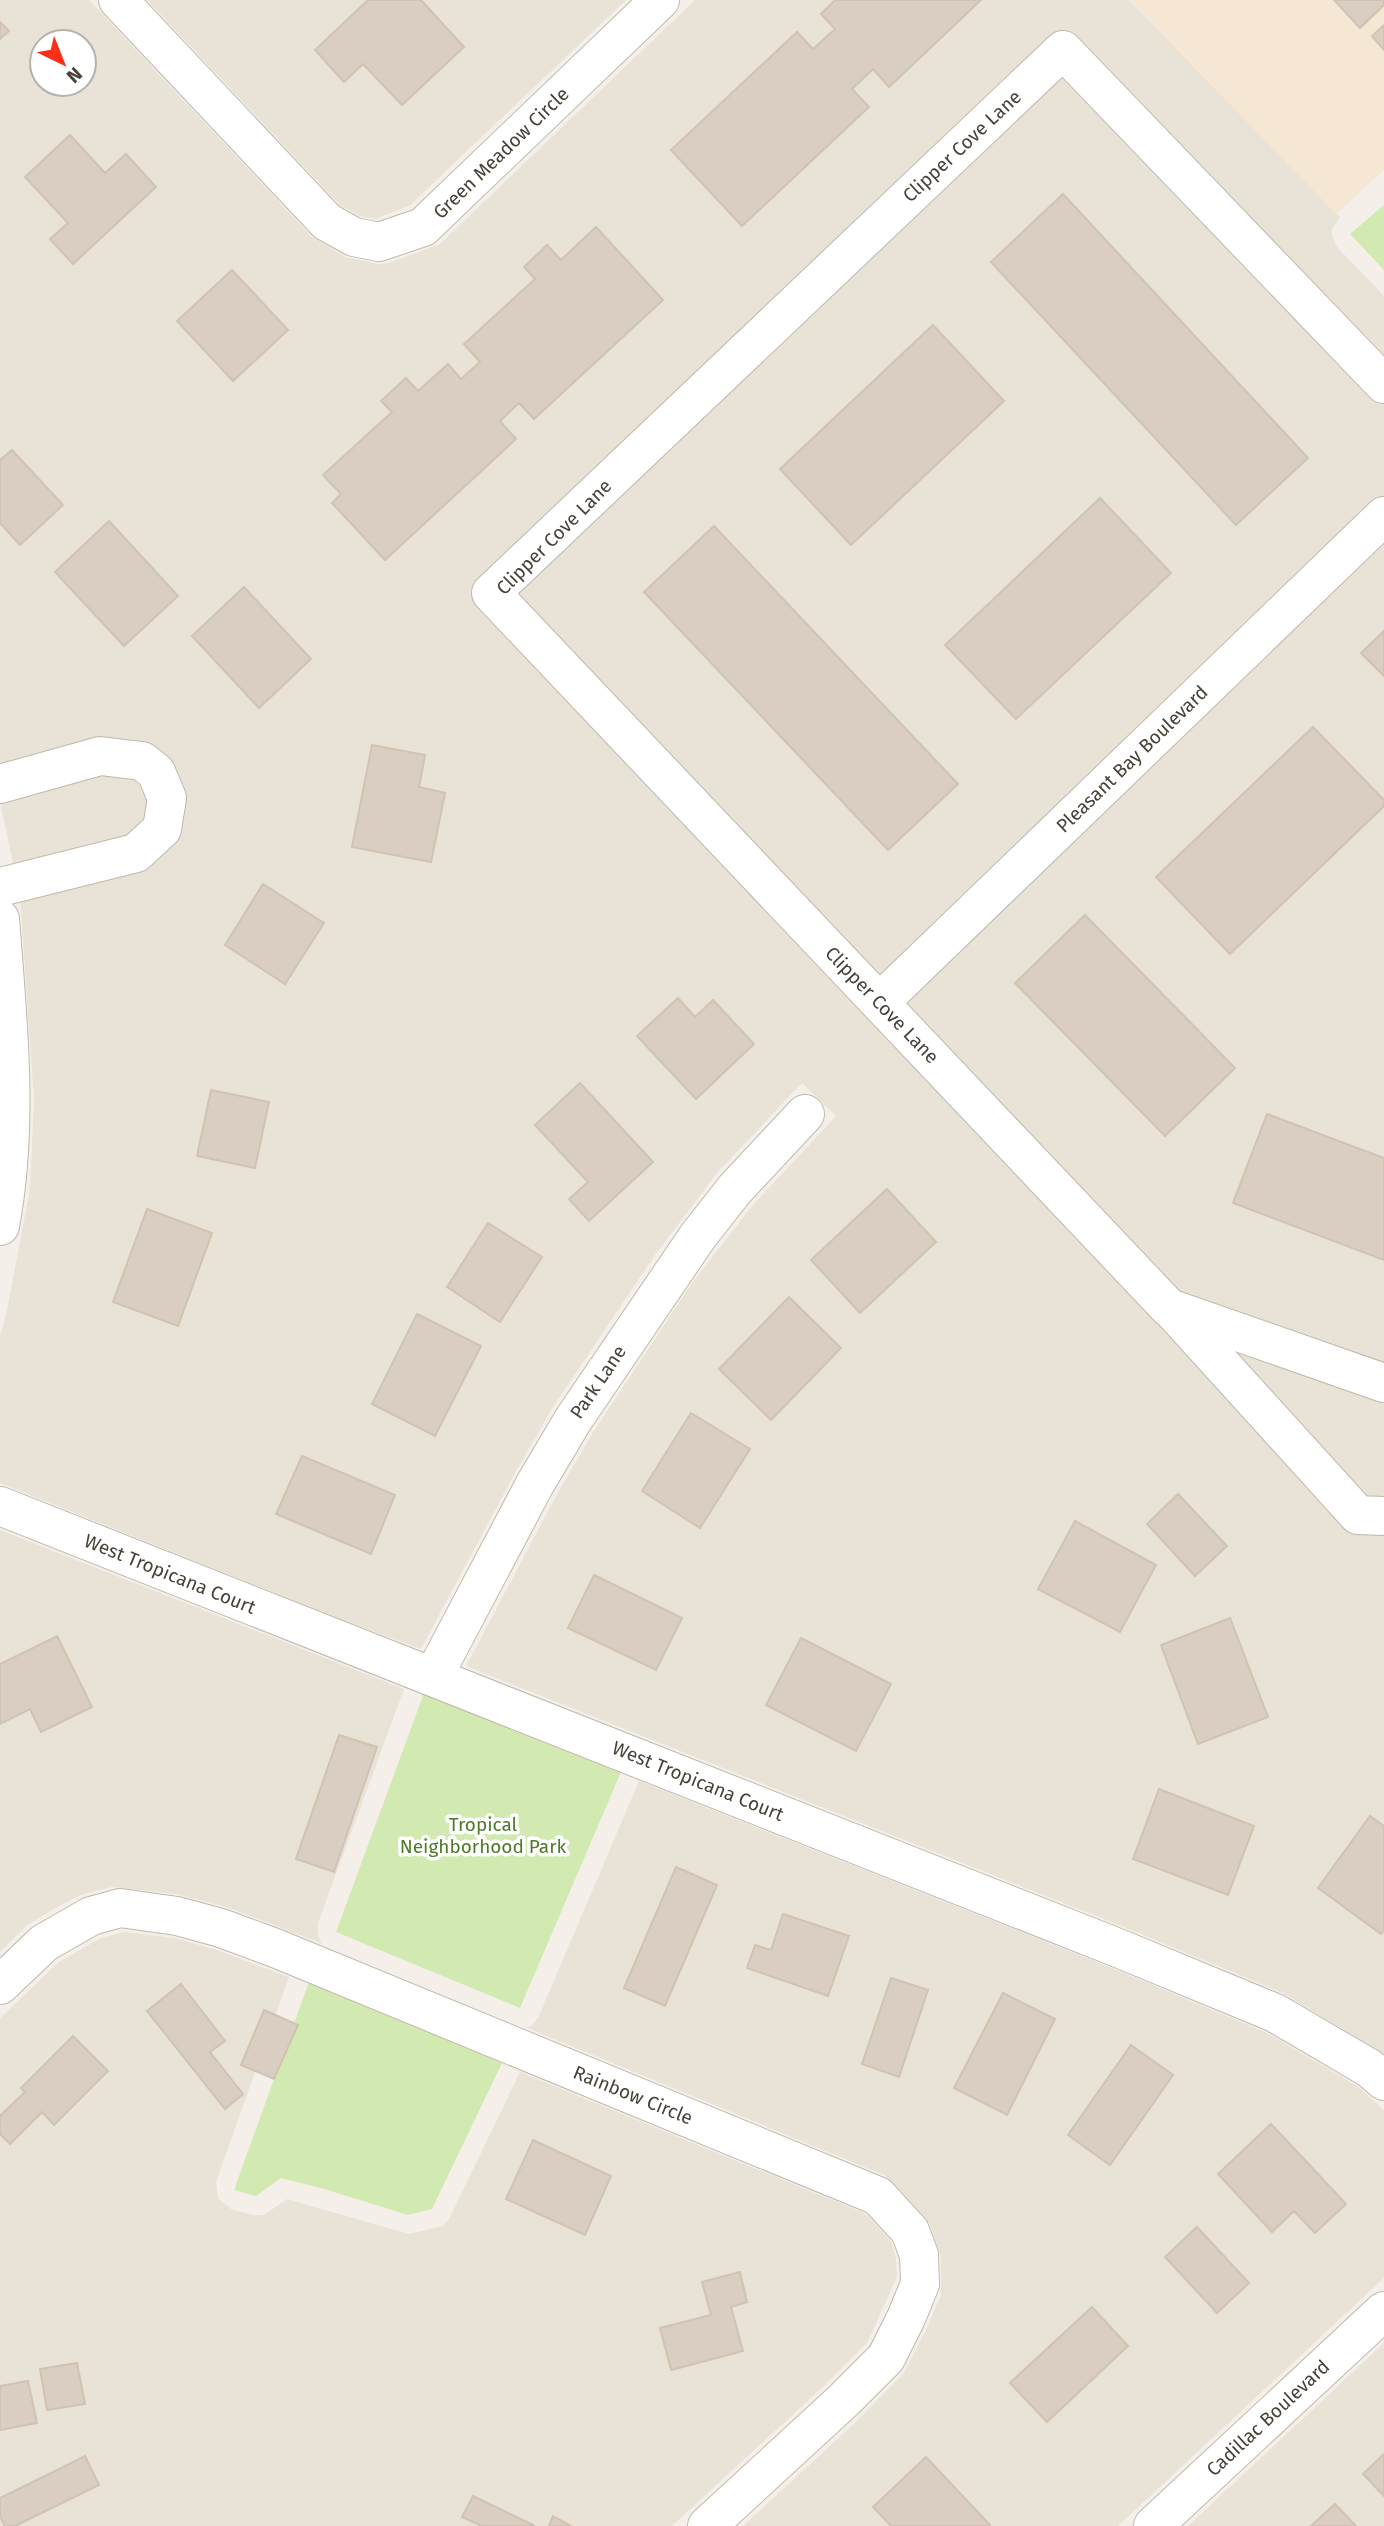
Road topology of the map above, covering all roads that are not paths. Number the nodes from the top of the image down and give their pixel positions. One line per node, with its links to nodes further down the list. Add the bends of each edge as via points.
1 (118, 0): 2 (street, Green Meadow Circle, via 327,222 354,237 379,242 424,227)
2 (660, 0)
3 (1384, 384): 8 (street, Clipper Cove Lane, via 1063,50 491,593)
4 (1384, 516): 8 (street, Pleasant Bay Boulevard)
5 (0, 784): 6 (street, via 100,756 142,761 156,772 167,798 162,829 136,853)
6 (0, 887)
7 (0, 919): 10 (street, via 12,1099 8,1183)
8 (880, 1002): 11 (street, Clipper Cove Lane)
9 (805, 1114): 15 (street, Park Lane, via 698,1236 573,1420)
10 (0, 1226)
11 (1170, 1308): 12 (street, Clipper Cove Lane); 14 (street, via 1358,1514)
12 (1384, 1382)
13 (0, 1506): 15 (street, West Tropicana Court)
14 (1384, 1516)
15 (433, 1677): 17 (street, West Tropicana Court, via 1275,2013)
16 (0, 1985): 19 (street, Rainbow Circle, via 44,1943 91,1916 120,1909 177,1916 275,1948 878,2196 910,2231 919,2255 920,2284 886,2358)
17 (1384, 2081)
18 (1384, 2311): 20 (street, Cadillac Boulevard)
19 (707, 2526)
20 (1153, 2526)

